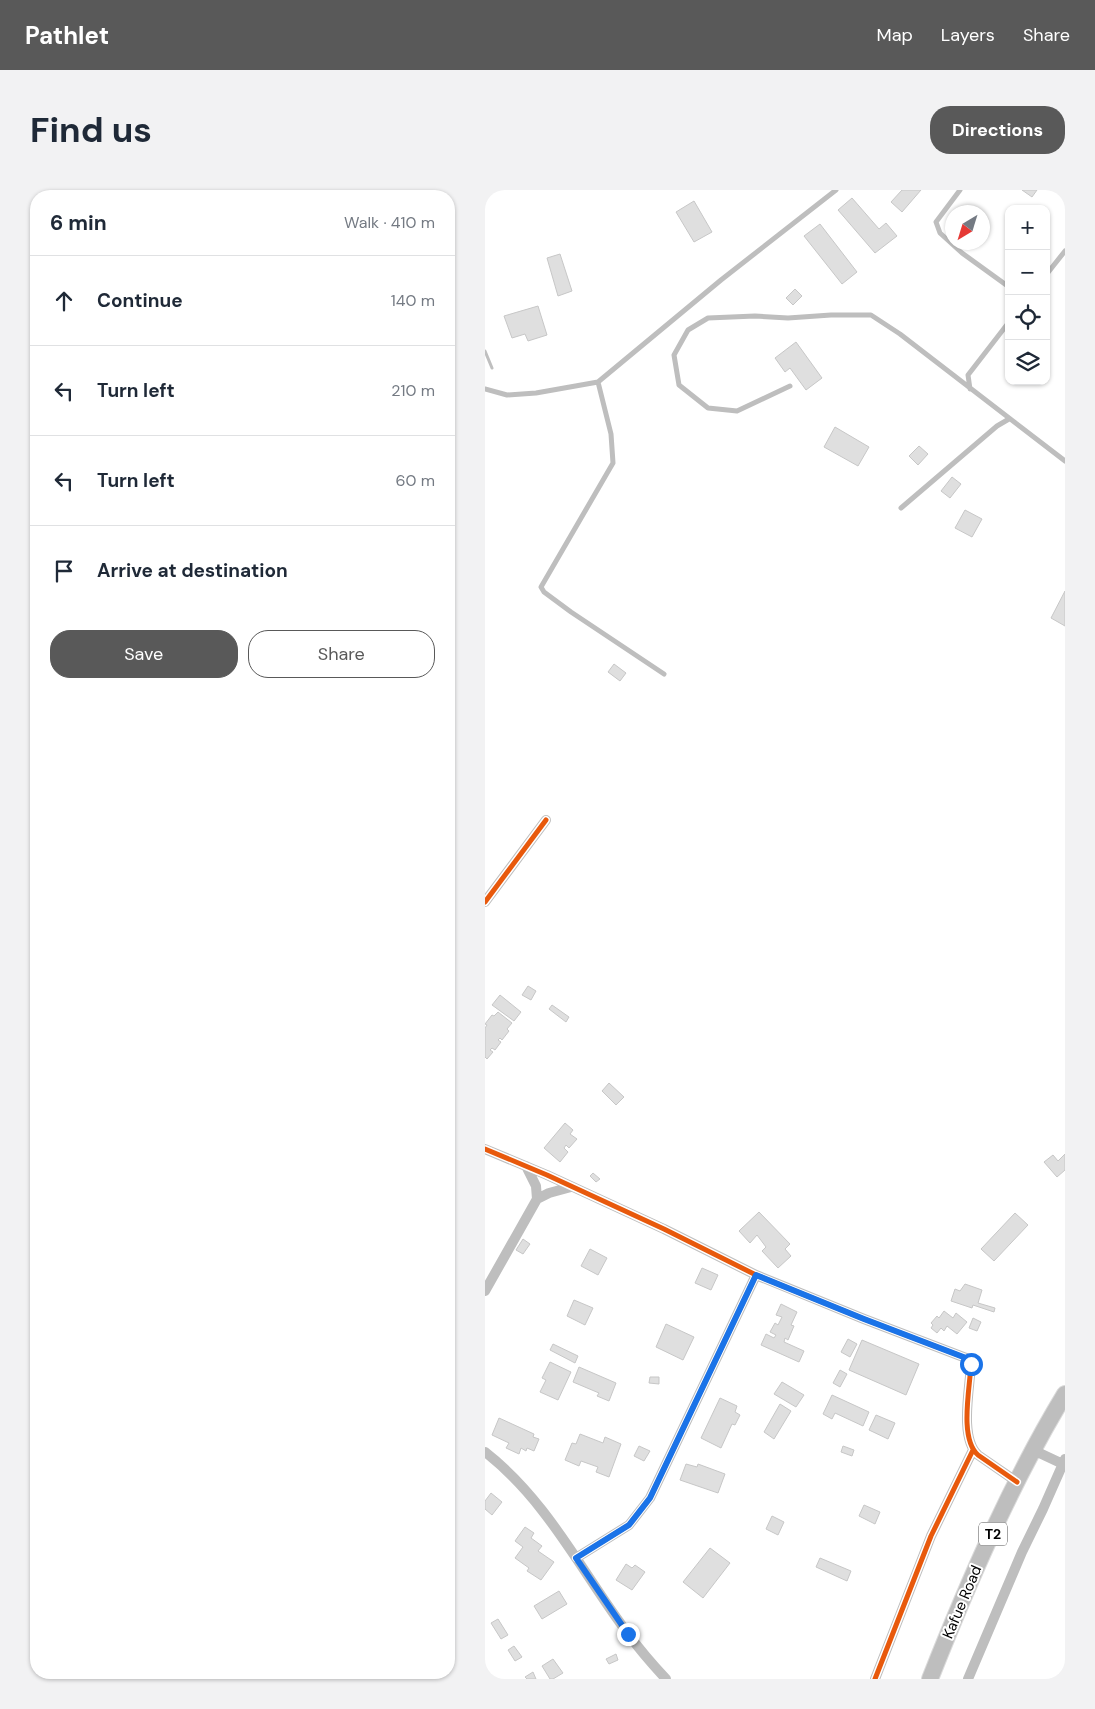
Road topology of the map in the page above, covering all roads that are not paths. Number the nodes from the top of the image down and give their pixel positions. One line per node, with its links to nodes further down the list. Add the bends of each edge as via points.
1 (836, 190): 7 (lane)
2 (960, 190): 5 (lane, via 936,222 940,233)
3 (1065, 251): 4 (lane)
4 (1050, 269)
5 (1005, 284)
6 (1005, 327): 10 (lane, via 968,376)
7 (598, 382): 9 (lane, via 507,395); 14 (lane, via 611,434 613,463 541,586 544,592 571,612)
8 (790, 386): 10 (lane, via 737,412 708,408 679,385 674,355 688,330 708,318 871,315)
9 (485, 389)
10 (970, 389): 11 (lane)
11 (1009, 419): 12 (lane); 13 (lane)
12 (1065, 461)
13 (901, 508)
14 (664, 674)
15 (546, 820): 16 (street)
16 (485, 902)
17 (485, 1149): 18 (street)
18 (525, 1166): 19 (street); 20 (street, via 536,1186)
19 (571, 1187): 20 (street); 21 (street)
20 (537, 1199): 22 (street)
21 (756, 1275): 24 (street, via 970,1361 967,1422); 29 (street, via 650,1498 629,1525)
22 (485, 1291)
23 (1065, 1394): 25 (highway, Kafue Road / T2)
24 (973, 1450): 28 (street); 31 (street, via 931,1536)
25 (1033, 1450): 27 (street); 28 (highway, Kafue Road / T2)
26 (485, 1452): 29 (street, via 523,1485)
27 (1064, 1462): 33 (street)
28 (1017, 1482): 32 (highway, Kafue Road / T2, via 961,1601)
29 (576, 1558): 30 (street, via 628,1634)
30 (666, 1679)
31 (875, 1679)
32 (930, 1679)
33 (968, 1679)

